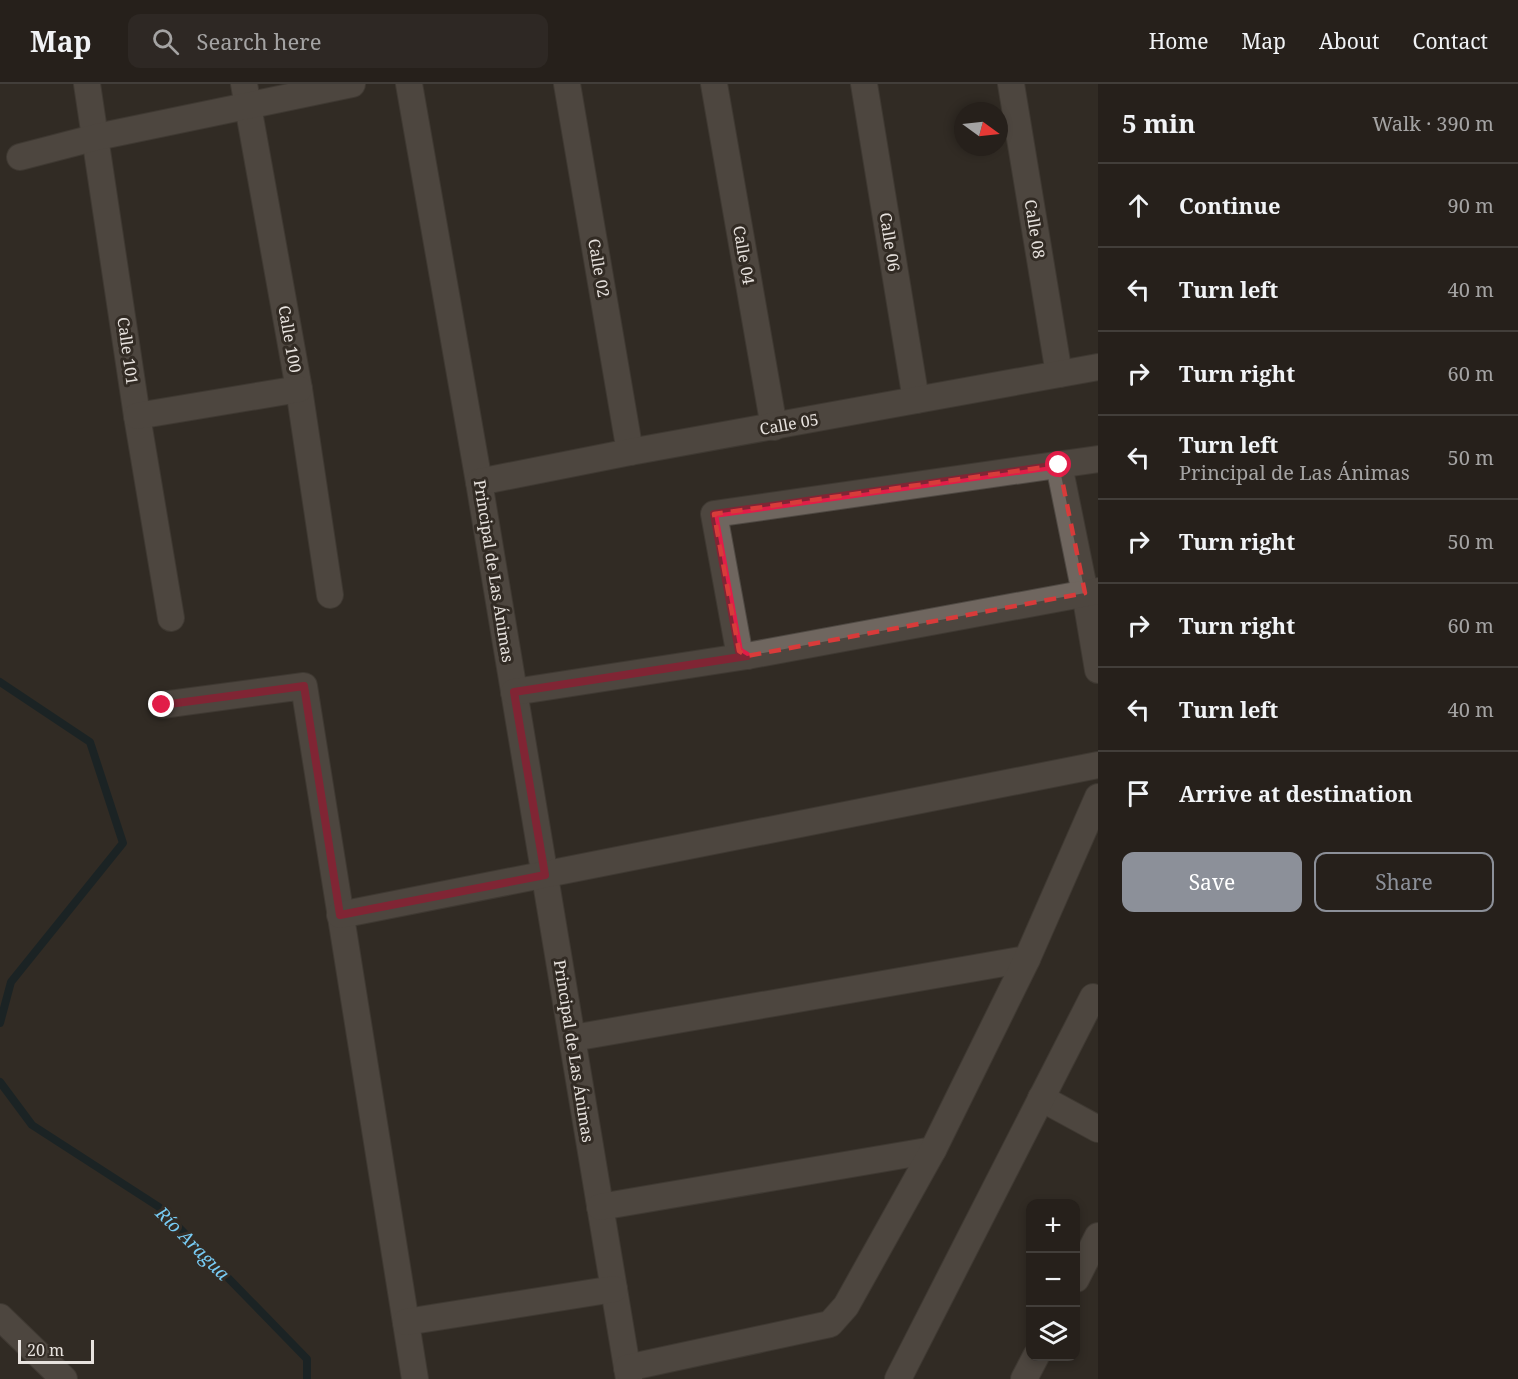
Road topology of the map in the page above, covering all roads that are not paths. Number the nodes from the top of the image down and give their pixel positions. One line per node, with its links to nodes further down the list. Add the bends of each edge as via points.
1 (87, 84): 9 (street, Calle 101)
2 (352, 84): 8 (street)
3 (409, 84): 20 (street, Principal de Las Ánimas)
4 (567, 84): 17 (street, Calle 02)
5 (714, 84): 16 (street, Calle 04)
6 (864, 84): 14 (street, Calle 06)
7 (1011, 84): 12 (street, Calle 08)
8 (246, 95): 9 (street); 13 (street, Calle 100)
9 (97, 137): 10 (street); 15 (street, Calle 101)
10 (20, 157)
11 (1098, 367): 12 (street, Calle 05)
12 (1059, 374): 14 (street, Calle 05)
13 (299, 389): 15 (street); 22 (street, Calle 100)
14 (916, 400): 16 (street, Calle 05)
15 (137, 416): 23 (street, Calle 101)
16 (774, 427): 17 (street, Calle 05)
17 (630, 452): 20 (street, Calle 05)
18 (1098, 459): 19 (street)
19 (1059, 465): 21 (street); 24 (street, via 714,514 739,651)
20 (479, 482): 26 (street, Principal de Las Ánimas)
21 (1092, 592): 24 (street); 25 (street)
22 (330, 595)
23 (171, 618)
24 (747, 656): 26 (street)
25 (1098, 670)
26 (514, 692): 30 (street, Principal de Las Ánimas)
27 (162, 705): 31 (street, via 304,686)
28 (1098, 765): 30 (street)
29 (1098, 796): 32 (street)
30 (545, 875): 31 (street); 34 (street, Principal de Las Ánimas)
31 (340, 915): 43 (street)
32 (1026, 959): 34 (street); 37 (street)
33 (1098, 999): 35 (street, via 1093,997)
34 (573, 1038): 38 (street, Principal de Las Ánimas)
35 (1041, 1098): 36 (street); 48 (street)
36 (1098, 1129)
37 (933, 1150): 38 (street); 45 (street, via 846,1306 830,1324)
38 (600, 1207): 41 (street, Principal de Las Ánimas)
39 (1098, 1236): 40 (street)
40 (1080, 1271)
41 (614, 1289): 43 (street); 45 (street, Principal de Las Ánimas)
42 (0, 1317): 46 (street)
43 (406, 1322): 47 (street)
44 (1033, 1361): 49 (street)
45 (628, 1373)
46 (64, 1379)
47 (415, 1379)
48 (898, 1379)
49 (1024, 1379)

